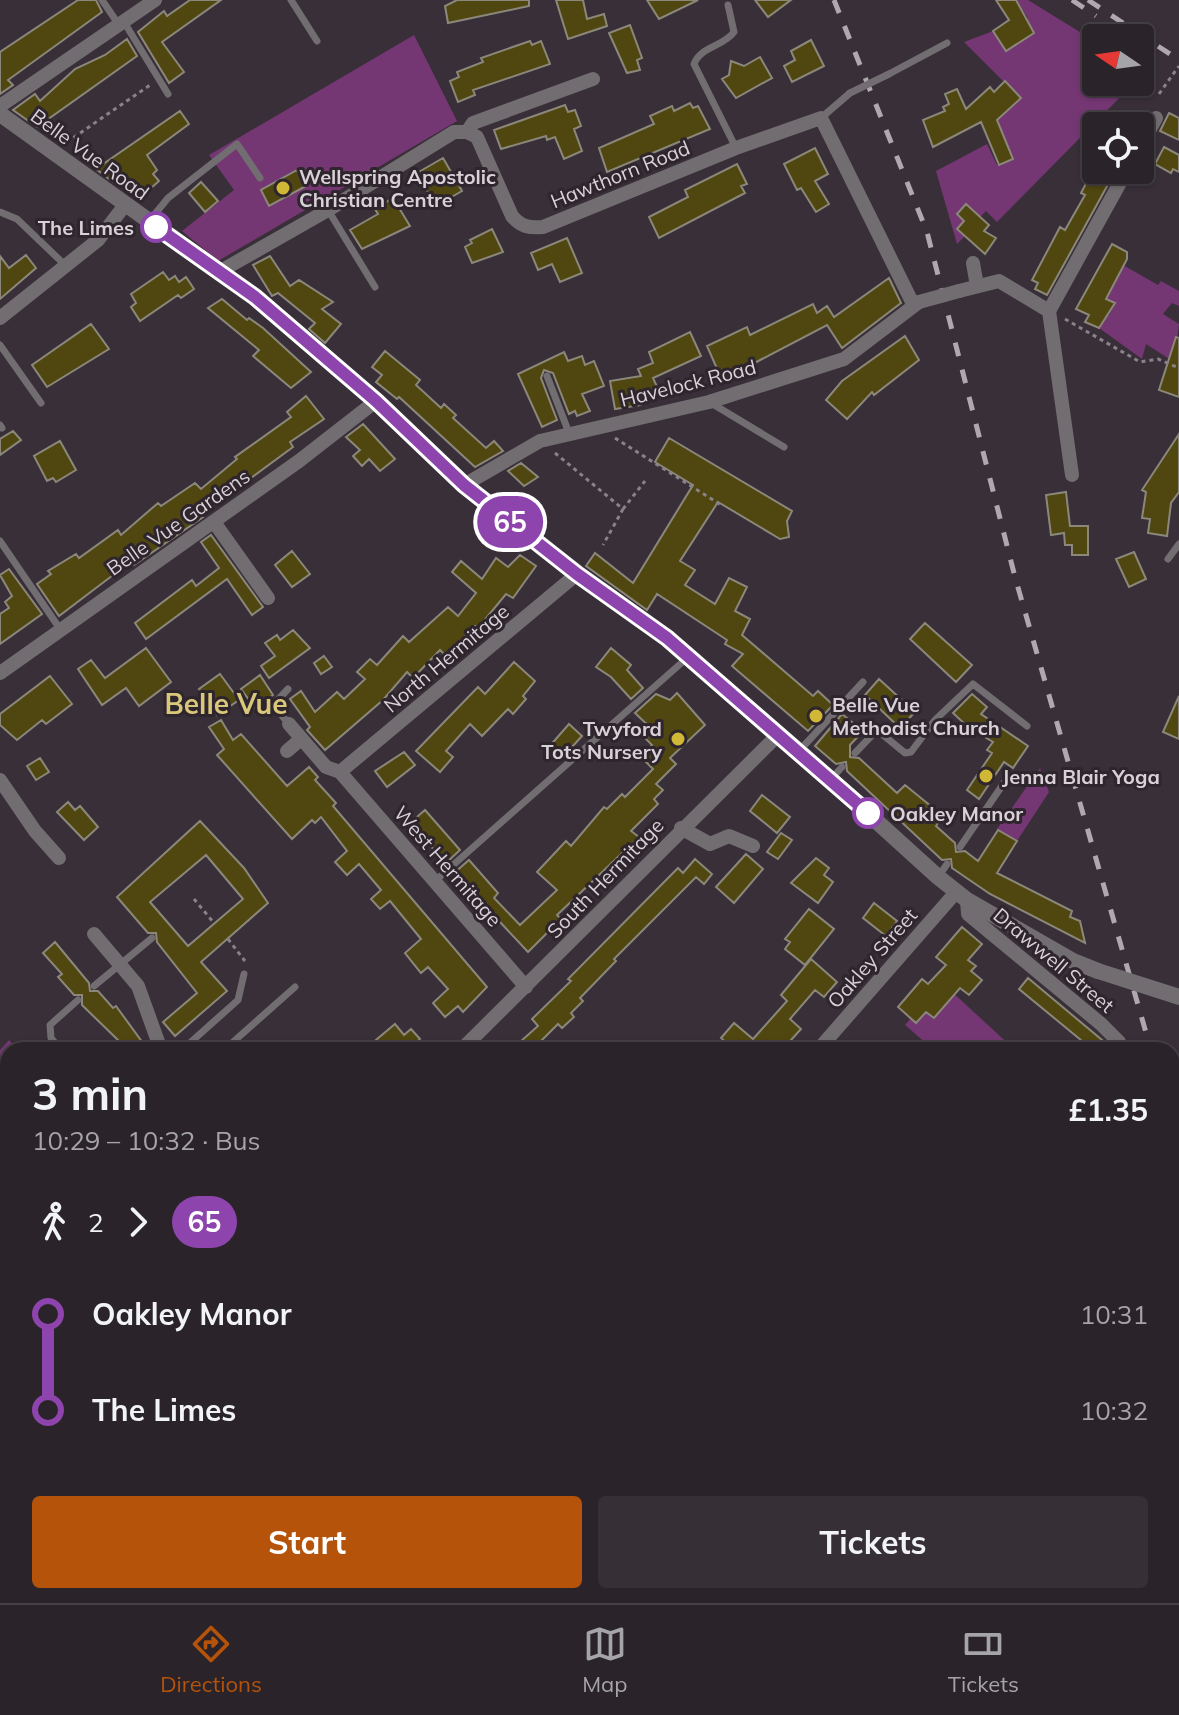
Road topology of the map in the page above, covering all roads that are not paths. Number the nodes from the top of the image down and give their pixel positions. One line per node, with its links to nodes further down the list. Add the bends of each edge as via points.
1 (102, 0): 5 (lane)
2 (154, 0): 5 (street)
3 (291, 0): 6 (lane)
4 (728, 5): 16 (lane, via 734,32 730,39 703,52 694,64)
5 (122, 23): 9 (lane); 10 (street)
6 (317, 41)
7 (947, 43): 12 (lane, bridge, via 850,93)
8 (593, 79): 15 (street, via 473,123)
9 (168, 94)
10 (0, 106)
11 (0, 114): 19 (street, Belle Vue Road)
12 (821, 118): 16 (street, Hawthorn Road); 28 (street)
13 (1156, 118): 14 (street)
14 (1154, 122)
15 (467, 132): 16 (street, Hawthorn Road, via 483,148 512,216 531,228); 20 (street, via 454,132)
16 (736, 148)
17 (260, 178): 22 (lane, via 237,144 168,198)
18 (1119, 184): 29 (street)
19 (125, 205): 22 (street, Belle Vue Road); 24 (street, via 98,240)
20 (328, 210): 25 (street); 27 (lane)
21 (0, 212): 24 (lane, via 17,219)
22 (148, 222): 25 (street, Belle Vue Road)
23 (973, 263): 26 (street)
24 (66, 267): 30 (street)
25 (221, 274): 33 (street, Belle Vue Road)
26 (977, 286): 28 (street, bridge); 29 (street, via 999,281)
27 (375, 287)
28 (916, 303): 34 (street, Havelock Road, via 844,359)
29 (1049, 311): 38 (street)
30 (0, 318)
31 (0, 345): 35 (lane)
32 (547, 376): 36 (lane)
33 (376, 401): 39 (street, Belle Vue Road); 40 (street, Belle Vue Gardens)
34 (709, 402): 36 (street, Havelock Road); 37 (lane)
35 (41, 403)
36 (569, 433): 39 (street, Havelock Road, via 540,441)
37 (784, 447)
38 (1072, 475)
39 (464, 485): 44 (street, Belle Vue Road)
40 (214, 522): 45 (street); 46 (street, Belle Vue Gardens)
41 (0, 541): 46 (lane)
42 (1179, 544): 43 (lane)
43 (1168, 559)
44 (577, 574): 47 (street, Belle Vue Road); 58 (street, North Hermitage)
45 (268, 598)
46 (60, 629): 48 (street, Belle Vue Gardens)
47 (689, 656): 53 (street, Belle Vue Road); 65 (lane)
48 (0, 673)
49 (863, 682): 56 (lane)
50 (288, 689): 51 (lane, via 273,705)
51 (289, 724): 54 (street, West Hermitage)
52 (1027, 726): 57 (lane, via 973,684 911,752 905,753 877,730)
53 (778, 735): 56 (street, Belle Vue Road); 61 (street, South Hermitage)
54 (301, 739): 55 (street); 58 (street, West Hermitage, via 326,767)
55 (287, 751)
56 (799, 751): 66 (street, Belle Vue Road, via 836,773 943,871)
57 (855, 753)
58 (340, 772): 65 (street, West Hermitage)
59 (0, 780): 64 (street)
60 (1006, 780): 63 (lane)
61 (681, 828): 62 (street, via 710,844 729,836); 73 (street, South Hermitage)
62 (753, 846)
63 (960, 847)
64 (59, 858)
65 (435, 881): 73 (street, West Hermitage)
66 (962, 896): 74 (street, Belle Vue Road, bridge, via 1073,961); 81 (street, Oakley Street); 82 (street, Drawwell Street, via 968,914)
67 (94, 934): 69 (street)
68 (152, 938): 69 (lane)
69 (120, 964): 71 (lane); 77 (street, via 138,986)
70 (248, 971): 78 (lane, via 238,1000)
71 (94, 986)
72 (295, 987): 79 (lane)
73 (526, 987): 80 (street, South Hermitage)
74 (1179, 997)
75 (78, 1000): 76 (lane, via 50,1025)
76 (54, 1042)
77 (158, 1042)
78 (191, 1042)
79 (233, 1042)
80 (475, 1042)
81 (825, 1042)
82 (1119, 1042)

